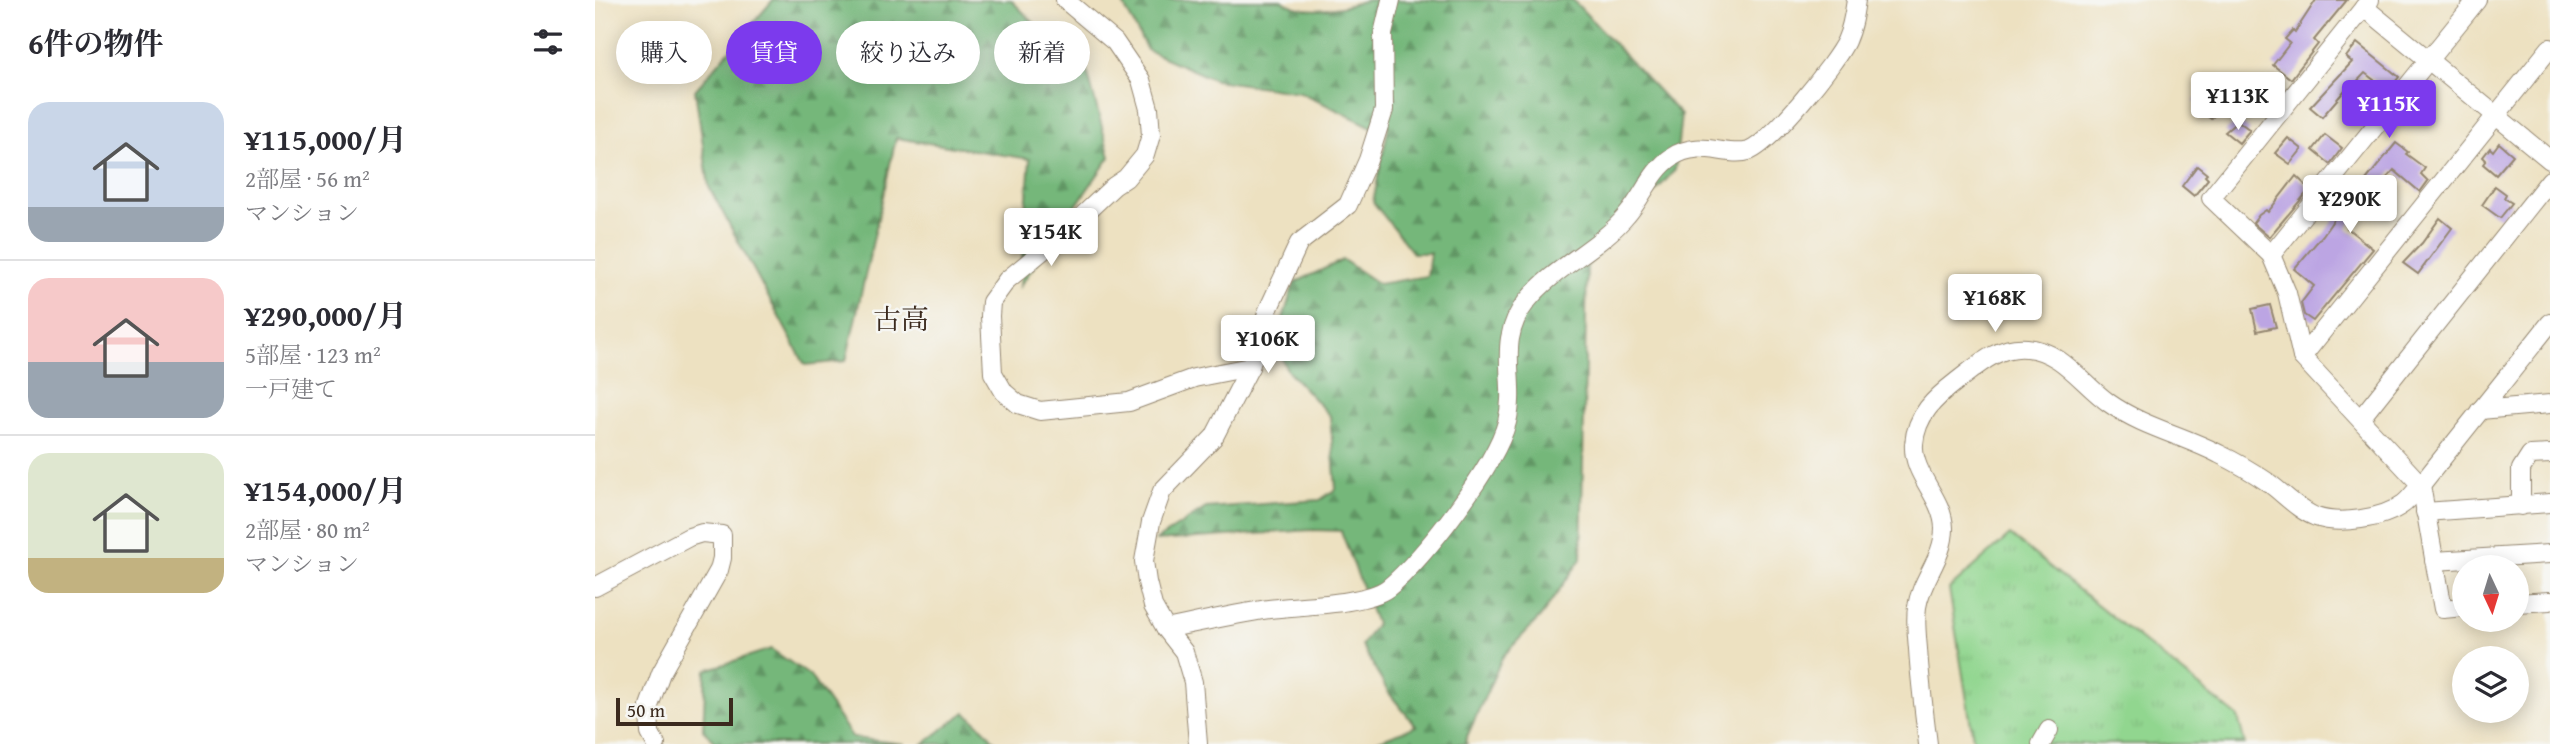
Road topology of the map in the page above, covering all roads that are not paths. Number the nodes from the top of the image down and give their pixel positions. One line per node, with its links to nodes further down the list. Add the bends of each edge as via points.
1 (1065, 0): 14 (street, via 1115,42 1141,80 1151,135 1145,155 1126,178 1007,280 991,302 993,373 1018,404 1040,411 1129,402 1194,378)
2 (1391, 0): 14 (street, via 1383,34 1384,110 1368,160 1348,205 1299,243 1268,310)
3 (1856, 0): 29 (street, via 1847,40 1774,132 1749,151 1711,147 1685,150 1671,158 1615,229 1527,301 1511,327 1507,421 1496,450 1418,559 1386,589 1366,598 1269,609)
4 (2477, 0): 7 (street)
5 (2367, 3): 7 (street); 11 (street, via 2211,198)
6 (2550, 48): 8 (street)
7 (2429, 61): 8 (street); 11 (street)
8 (2496, 116): 9 (street); 13 (street)
9 (2550, 160)
10 (2550, 180): 17 (street)
11 (2271, 255): 13 (street, via 2287,293)
12 (2550, 323): 16 (street)
13 (2302, 356): 17 (street)
14 (1250, 368): 29 (street, via 1215,437 1162,491 1150,522 1144,561 1153,606)
15 (2550, 404): 16 (street)
16 (2480, 410): 19 (street)
17 (2361, 418): 19 (street)
18 (2550, 454): 21 (street, via 2530,455 2521,469)
19 (2421, 485): 22 (street); 32 (street, via 2403,504 2372,518 2317,517 2219,454 2126,415 2055,357 2026,348 1997,353 1937,396 1916,434 1916,461 1944,526 1936,565 1917,607)
20 (2550, 503): 21 (street)
21 (2521, 506): 22 (street)
22 (2425, 512): 24 (street)
23 (2550, 554): 24 (street)
24 (2434, 561): 28 (street, via 2442,609)
25 (595, 587): 30 (street, via 689,537 722,534 719,570 661,673 649,706 650,733)
26 (2550, 601): 27 (street)
27 (2529, 602)
28 (2452, 608)
29 (1165, 629): 31 (street, via 1184,652 1193,682)
30 (656, 744)
31 (1198, 744)
32 (1928, 744)

